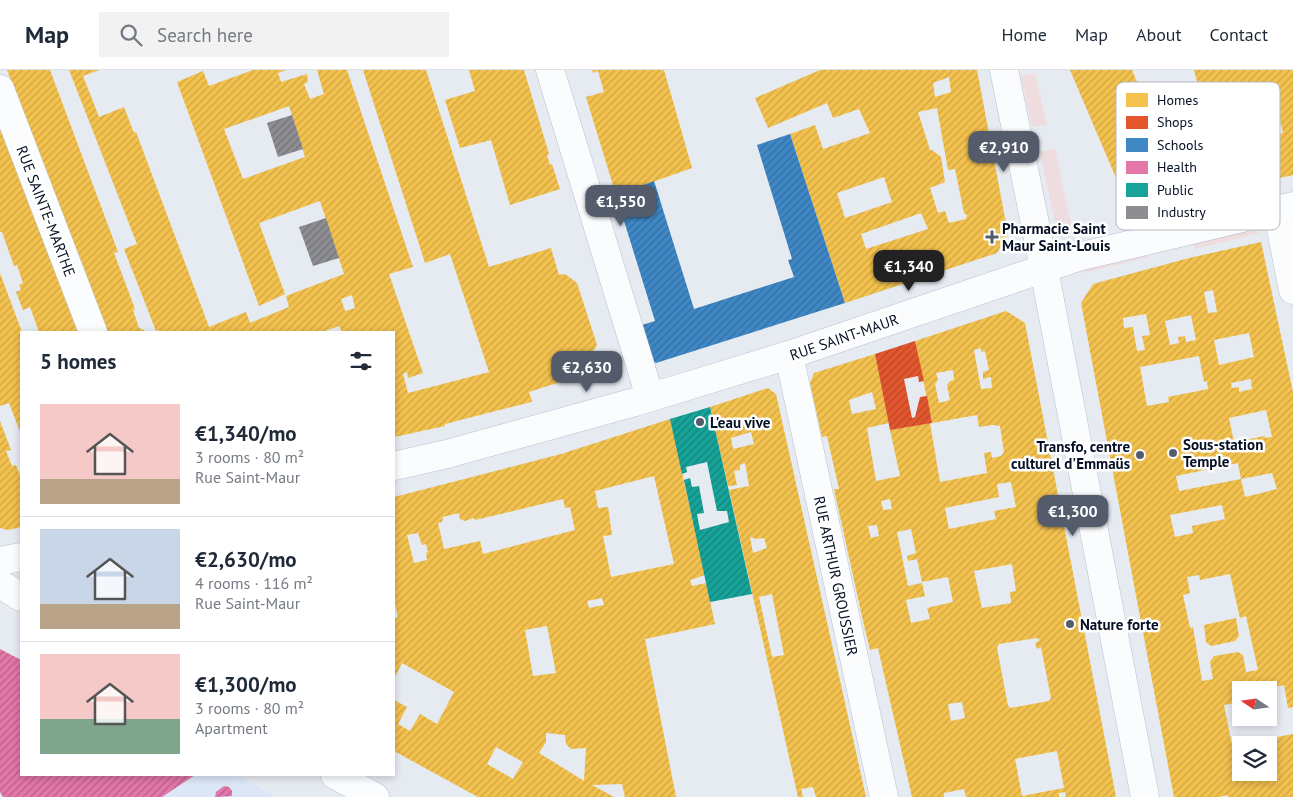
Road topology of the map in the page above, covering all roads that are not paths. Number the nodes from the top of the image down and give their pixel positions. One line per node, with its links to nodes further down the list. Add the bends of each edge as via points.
1 (550, 70): 10 (street)
2 (1004, 70): 6 (street)
3 (1, 94): 8 (street, RUE SAINTE-MARTHE)
4 (1285, 208): 7 (street)
5 (1192, 230): 6 (street, RUE SAINT-MAUR)
6 (1043, 268): 9 (street, RUE SAINT-MAUR); 19 (street)
7 (1293, 290)
8 (93, 331)
9 (789, 355): 10 (street, RUE SAINT-MAUR); 18 (street, RUE ARTHUR GROUSSIER)
10 (650, 397): 11 (street, RUE SAINT-MAUR)
11 (395, 466)
12 (20, 556): 13 (street)
13 (0, 561)
14 (0, 584): 15 (street)
15 (20, 596)
16 (336, 776): 17 (street)
17 (375, 797)
18 (884, 797)
19 (1145, 797)

